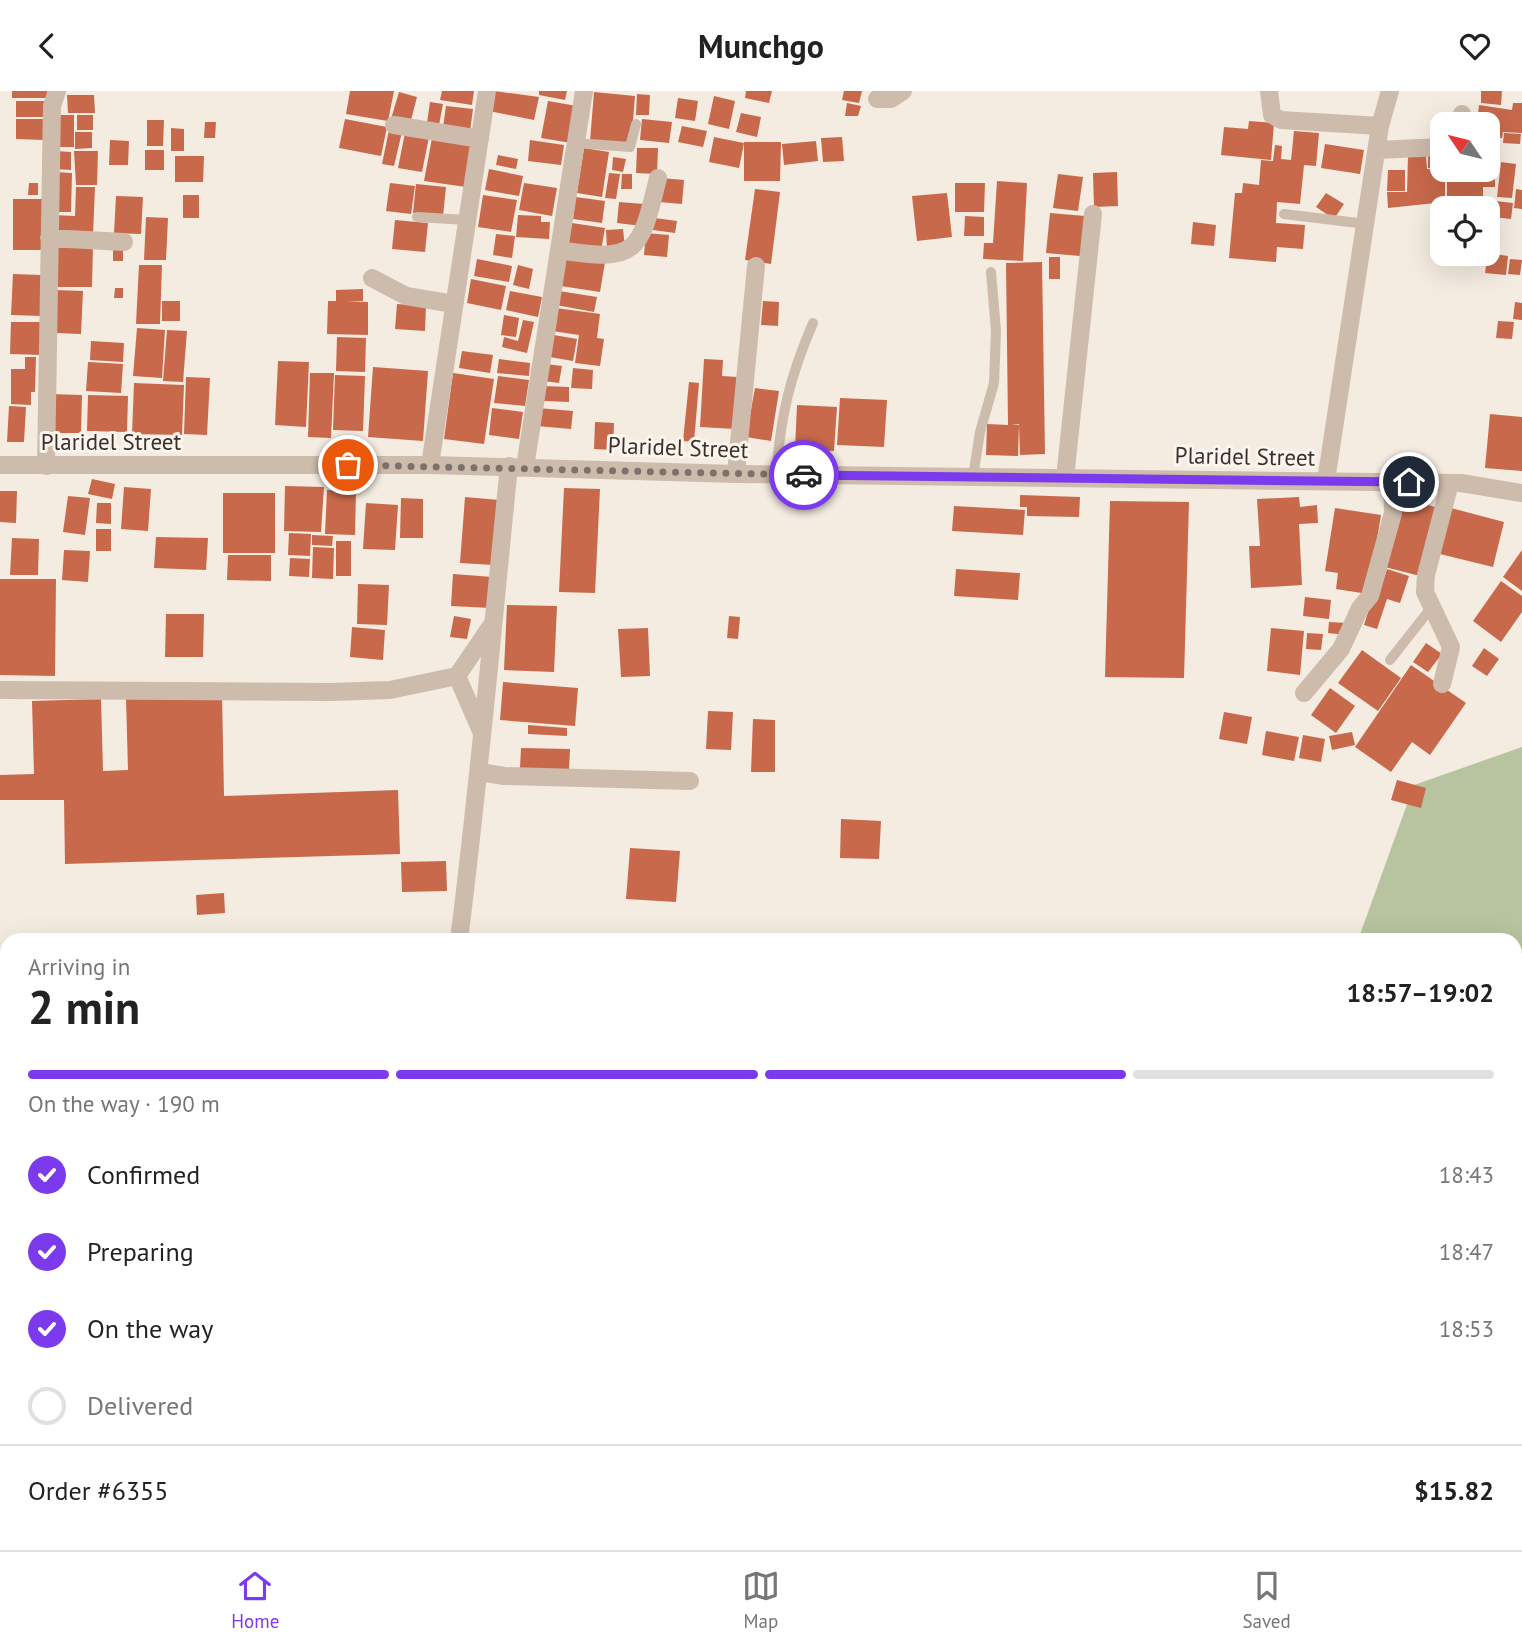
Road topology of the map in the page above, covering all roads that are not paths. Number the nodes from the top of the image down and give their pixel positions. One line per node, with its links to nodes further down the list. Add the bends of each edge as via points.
1 (57, 91): 21 (street, via 52,106)
2 (487, 91): 11 (street)
3 (584, 91): 12 (street)
4 (903, 91): 7 (street, via 891,99)
5 (1269, 91): 10 (street, via 1272,115 1280,120)
6 (1390, 91): 10 (street)
7 (877, 99)
8 (636, 124): 12 (lane, via 630,147)
9 (394, 125): 11 (street)
10 (1380, 126): 14 (street)
11 (480, 139): 19 (street)
12 (576, 143): 23 (street)
13 (1430, 148): 14 (street)
14 (1377, 150): 20 (street)
15 (658, 178): 23 (street, via 647,220 628,250 614,256)
16 (1093, 214): 36 (street)
17 (1284, 214): 20 (lane)
18 (417, 217): 19 (lane)
19 (467, 220): 27 (street)
20 (1366, 225): 37 (street)
21 (49, 238): 22 (street); 31 (street)
22 (124, 243)
23 (559, 250): 32 (street)
24 (756, 266): 33 (street)
25 (991, 272): 35 (lane, via 994,383)
26 (372, 278): 27 (street, via 406,296)
27 (454, 305): 30 (street)
28 (813, 323): 34 (lane, via 793,370 782,414)
29 (0, 465): 31 (street, Plaridel Street)
30 (430, 465): 31 (street, Plaridel Street); 32 (street, Plaridel Street)
31 (46, 466)
32 (517, 467): 33 (street, Plaridel Street); 42 (street)
33 (736, 474): 34 (street, Plaridel Street)
34 (776, 475): 35 (street, Plaridel Street)
35 (973, 477): 36 (street, Plaridel Street)
36 (1065, 478): 37 (street, Plaridel Street)
37 (1326, 481): 38 (street, Plaridel Street)
38 (1392, 482): 39 (street, Plaridel Street); 47 (street, via 1393,513 1370,596 1341,649)
39 (1450, 483): 40 (street, Plaridel Street); 41 (street, via 1426,575 1425,592)
40 (1522, 493)
41 (1431, 608): 43 (lane); 45 (street, via 1451,647)
42 (493, 623): 44 (street); 48 (street)
43 (1390, 660)
44 (457, 676): 46 (street, via 390,690 330,692); 48 (street)
45 (1442, 684)
46 (0, 690)
47 (1304, 693)
48 (482, 733): 49 (street)
49 (480, 772): 50 (street); 51 (street)
50 (690, 781)
51 (460, 933)

